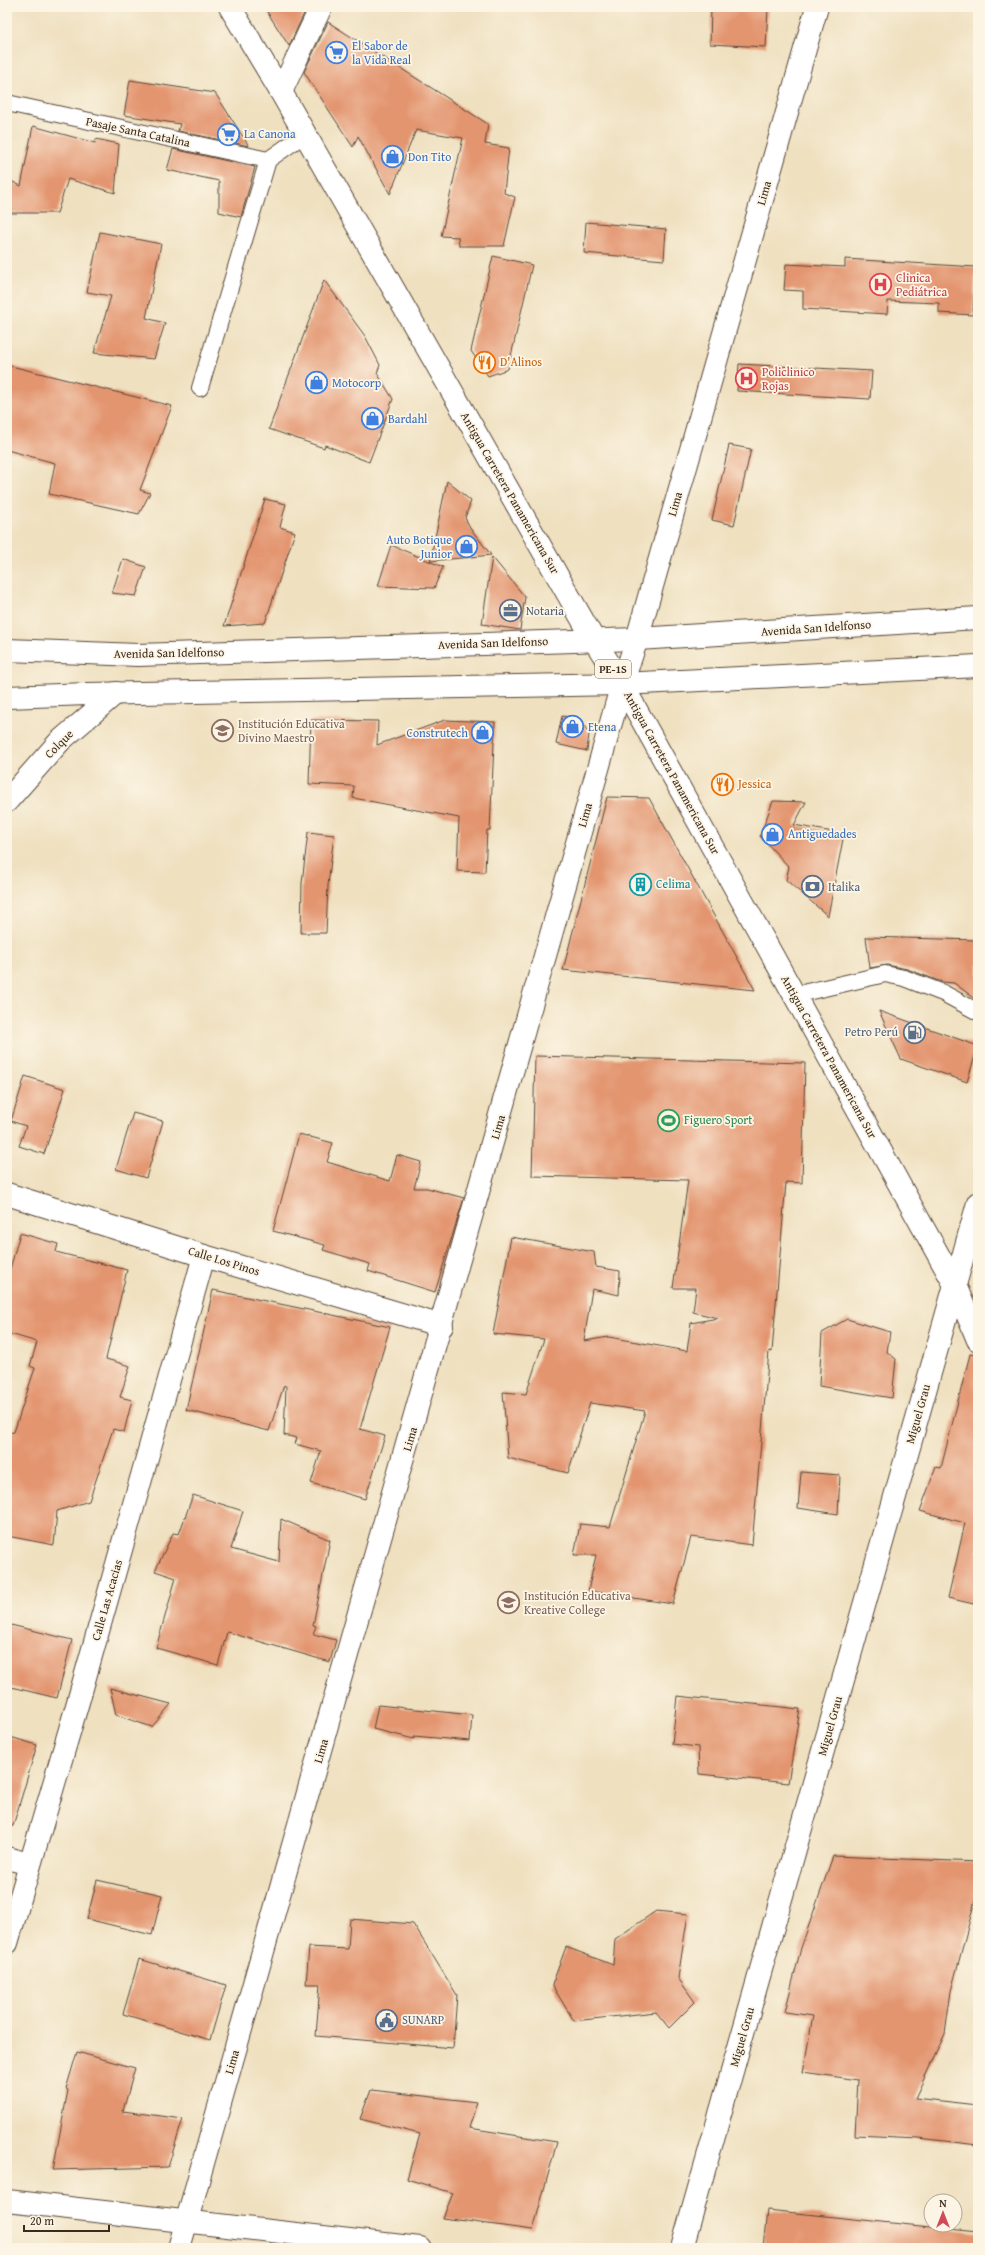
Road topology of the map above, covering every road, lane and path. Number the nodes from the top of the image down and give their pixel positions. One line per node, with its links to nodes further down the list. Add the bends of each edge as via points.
1 (230, 7): 4 (main road, Antigua Carretera Panamericana Sur / PE-1S)
2 (321, 7): 4 (main road)
3 (816, 7): 10 (main road, Lima)
4 (281, 92): 6 (main road, Antigua Carretera Panamericana Sur / PE-1S)
5 (7, 103): 7 (lane, Pasaje Santa Catalina)
6 (305, 134): 7 (lane); 11 (main road, Antigua Carretera Panamericana Sur / PE-1S)
7 (268, 160): 8 (lane)
8 (200, 388)
9 (978, 618): 10 (main road, Avenida San Idelfonso)
10 (637, 639): 11 (main road, Avenida San Idelfonso); 14 (main road, Lima)
11 (594, 640): 12 (main road, Avenida San Idelfonso, via 138,655); 14 (main road, Antigua Carretera Panamericana Sur / PE-1S)
12 (7, 650)
13 (978, 666): 14 (main road)
14 (622, 684): 15 (main road); 18 (main road, Antigua Carretera Panamericana Sur / PE-1S); 24 (main road, Lima)
15 (116, 693): 16 (main road); 17 (main road, Colque, via 60,741)
16 (7, 697)
17 (7, 801)
18 (794, 995): 19 (lane, via 885,974 904,978); 23 (main road, Antigua Carretera Panamericana Sur / PE-1S)
19 (978, 1012)
20 (7, 1194): 22 (main road, Calle Los Pinos)
21 (978, 1203): 23 (main road, Miguel Grau)
22 (204, 1256): 24 (main road, Calle Los Pinos); 27 (main road, Calle Las Acacias)
23 (955, 1285): 25 (main road, Antigua Carretera Panamericana Sur / PE-1S); 33 (main road, Miguel Grau)
24 (442, 1326): 30 (main road, Lima)
25 (978, 1340)
26 (7, 1858): 27 (main road)
27 (30, 1864): 28 (main road, Calle Las Acacias)
28 (7, 1943)
29 (7, 2201): 30 (main road)
30 (187, 2222): 31 (main road, Lima); 32 (main road)
31 (179, 2248)
32 (420, 2248)
33 (682, 2248)

